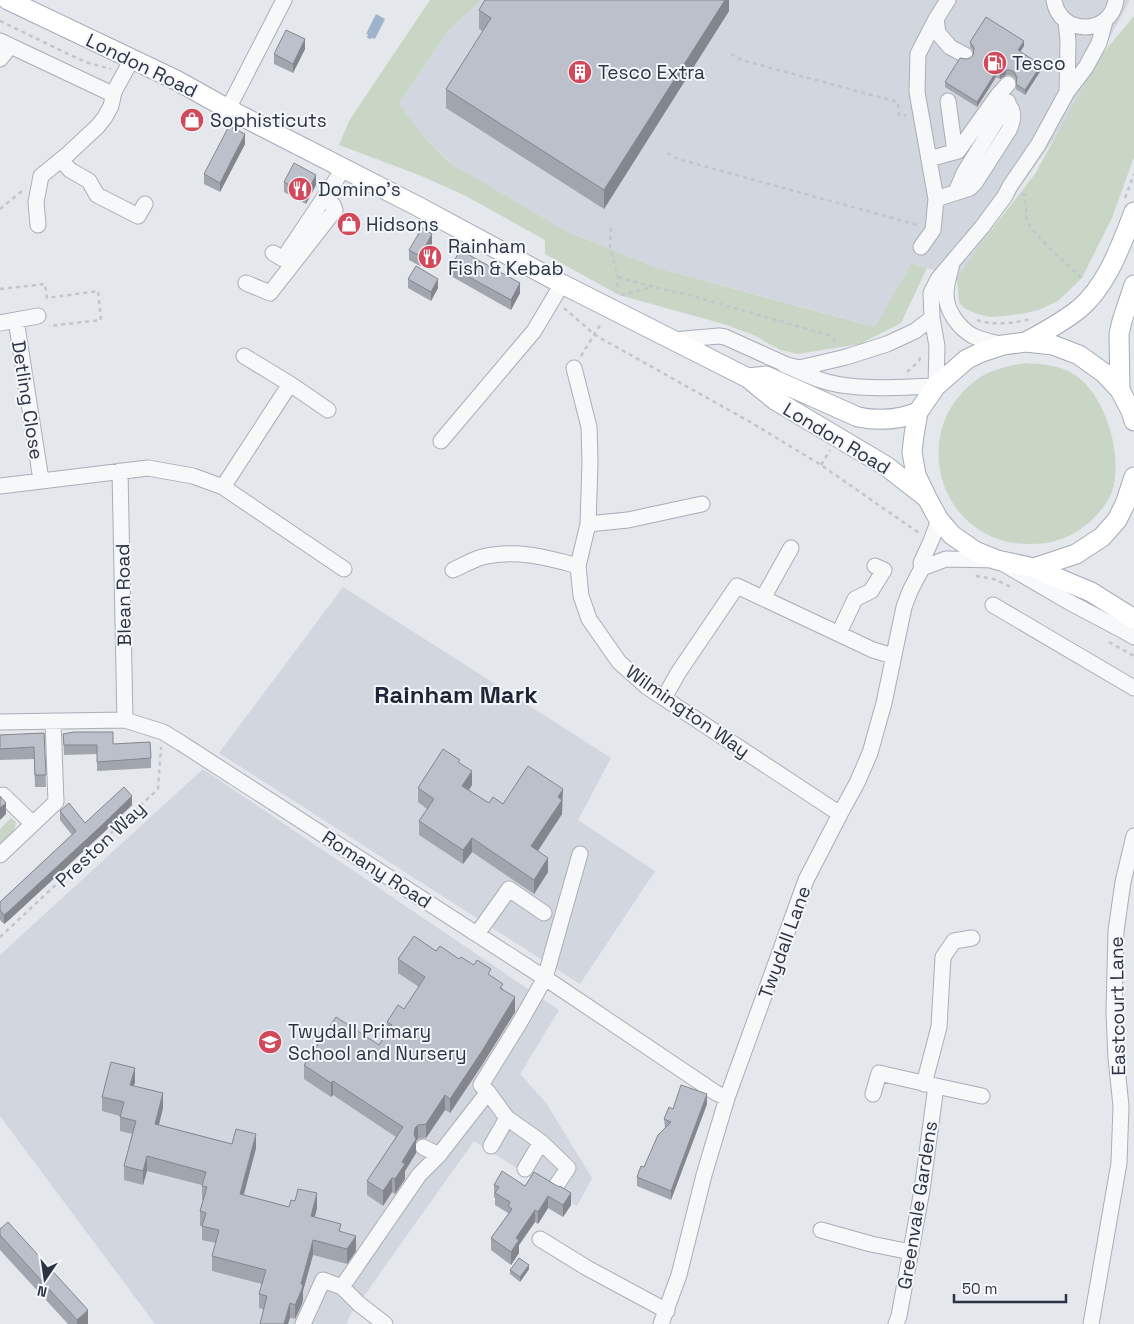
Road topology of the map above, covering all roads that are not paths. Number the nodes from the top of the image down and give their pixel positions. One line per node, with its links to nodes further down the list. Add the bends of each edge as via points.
1 (8, 0): 12 (main road, London Road)
2 (284, 0): 16 (street)
3 (948, 0): 6 (street)
4 (1054, 0): 8 (street, via 1059,14)
5 (1116, 0): 7 (street)
6 (936, 19): 10 (street, via 938,33 950,47); 18 (street, via 918,54 917,92)
7 (1105, 20): 8 (street, via 1085,28); 14 (street, via 1099,43)
8 (1066, 21): 14 (street)
9 (5, 43): 11 (street, via 5,53); 13 (street, via 104,91)
10 (964, 56)
11 (0, 58)
12 (132, 59): 13 (street); 16 (main road, London Road)
13 (114, 92): 19 (street, via 111,106 100,124)
14 (1067, 92): 28 (street, via 1005,196)
15 (948, 100): 17 (street)
16 (228, 109): 20 (main road, London Road)
17 (955, 152): 18 (street); 22 (street, via 1005,94 1014,116 1012,123 975,183 970,188)
18 (929, 159): 22 (street)
19 (61, 160): 23 (street, via 70,170 89,181 97,195 138,216); 25 (street, via 41,176 36,202)
20 (344, 168): 21 (street); 30 (main road, London Road)
21 (325, 196): 27 (street, via 283,258); 29 (street, via 335,210 270,293)
22 (936, 200): 26 (street, via 933,230)
23 (145, 204)
24 (1134, 212): 37 (main road, via 1117,256 1089,300)
25 (38, 225)
26 (921, 247)
27 (273, 253)
28 (952, 262): 32 (street, via 931,293); 38 (street, via 946,294 948,307 960,326 973,336)
29 (246, 283)
30 (562, 284): 36 (main road, London Road); 49 (street, via 534,331)
31 (1134, 285): 45 (main road, via 1119,334)
32 (932, 318): 40 (street, via 915,331 888,344 846,357 798,368); 44 (street, via 937,346)
33 (16, 320): 34 (street, Detling Close); 35 (street, Detling Close); 52 (street, Detling Close)
34 (42, 322)
35 (0, 323)
36 (673, 340): 40 (street, via 725,337); 42 (main road, London Road)
37 (1026, 342): 38 (main road); 45 (main road, via 1053,345 1079,355 1104,373)
38 (1003, 345): 44 (main road, via 968,359)
39 (244, 356): 43 (street)
40 (783, 364): 44 (street, via 843,385)
41 (574, 368): 58 (street, Wilmington Way, via 588,427)
42 (748, 378): 47 (main road, London Road, via 766,376 871,420 898,418); 55 (main road, London Road, via 775,400 886,466)
43 (290, 384): 46 (street); 54 (street)
44 (936, 386): 47 (main road)
45 (1120, 390): 48 (main road)
46 (328, 410)
47 (918, 412): 55 (main road, via 912,452 916,475)
48 (1134, 421)
49 (441, 441)
50 (120, 471): 52 (street); 54 (street, via 148,468 194,476); 75 (street, Blean Road)
51 (1134, 477): 64 (main road, via 1117,520 1102,537 1076,554)
52 (41, 480): 53 (street)
53 (0, 486)
54 (223, 487): 65 (street)
55 (927, 498): 57 (main road)
56 (702, 504): 58 (street, via 628,520)
57 (939, 520): 60 (main road, via 952,535 975,551); 63 (street, Twydall Lane, via 921,563)
58 (588, 524): 61 (street, Wilmington Way)
59 (791, 548): 67 (street)
60 (997, 560): 63 (street, via 946,559); 64 (main road); 71 (street)
61 (578, 566): 66 (street, via 542,556 507,553 480,558); 74 (street, Wilmington Way, via 581,596 589,619 618,662)
62 (875, 566): 70 (street, via 884,570 871,591 855,599)
63 (922, 568): 72 (street, Twydall Lane, via 904,607)
64 (1034, 568): 69 (main road, via 1091,592)
65 (344, 569)
66 (453, 570)
67 (763, 598): 70 (street); 74 (street, via 737,586)
68 (993, 606): 73 (street)
69 (1134, 619)
70 (839, 634): 72 (street)
71 (1134, 638)
72 (893, 656): 79 (street, Twydall Lane, via 870,753)
73 (1134, 688)
74 (664, 698): 79 (street, Wilmington Way)
75 (125, 720): 76 (street, Romany Road); 85 (street, Romany Road, via 162,732)
76 (53, 721): 77 (street, Romany Road); 80 (street, via 56,802)
77 (0, 722)
78 (2, 795): 80 (street)
79 (840, 814): 92 (street, Twydall Lane, via 806,880)
80 (33, 824): 83 (street)
81 (1134, 836): 108 (street, Eastcourt Lane, via 1122,882 1116,932 1114,1012 1121,1106 1119,1163)
82 (580, 854): 87 (street)
83 (0, 855)
84 (544, 913): 85 (street, via 509,888)
85 (477, 934): 87 (street, Romany Road)
86 (972, 938): 88 (street, Greenvale Gardens, via 954,942 943,957 939,1027)
87 (545, 978): 89 (street, via 481,1085); 92 (street, Romany Road)
88 (930, 1085): 90 (street, via 879,1073); 91 (street); 102 (street, Greenvale Gardens, via 922,1190)
89 (488, 1092): 93 (street); 97 (street)
90 (873, 1094)
91 (982, 1096)
92 (727, 1098): 104 (street, Twydall Lane, via 680,1275)
93 (507, 1118): 94 (street); 95 (street)
94 (541, 1142): 98 (street); 99 (street, via 568,1168)
95 (491, 1146)
96 (423, 1147): 97 (street)
97 (439, 1155): 103 (street, via 419,1175)
98 (525, 1169)
99 (556, 1186)
100 (821, 1230): 102 (street)
101 (540, 1239): 104 (street)
102 (910, 1252): 107 (street, Greenvale Gardens)
103 (342, 1287): 105 (street, via 323,1280); 106 (street)
104 (664, 1317)
105 (303, 1324)
106 (385, 1324)
107 (896, 1324)
108 (1091, 1324)

